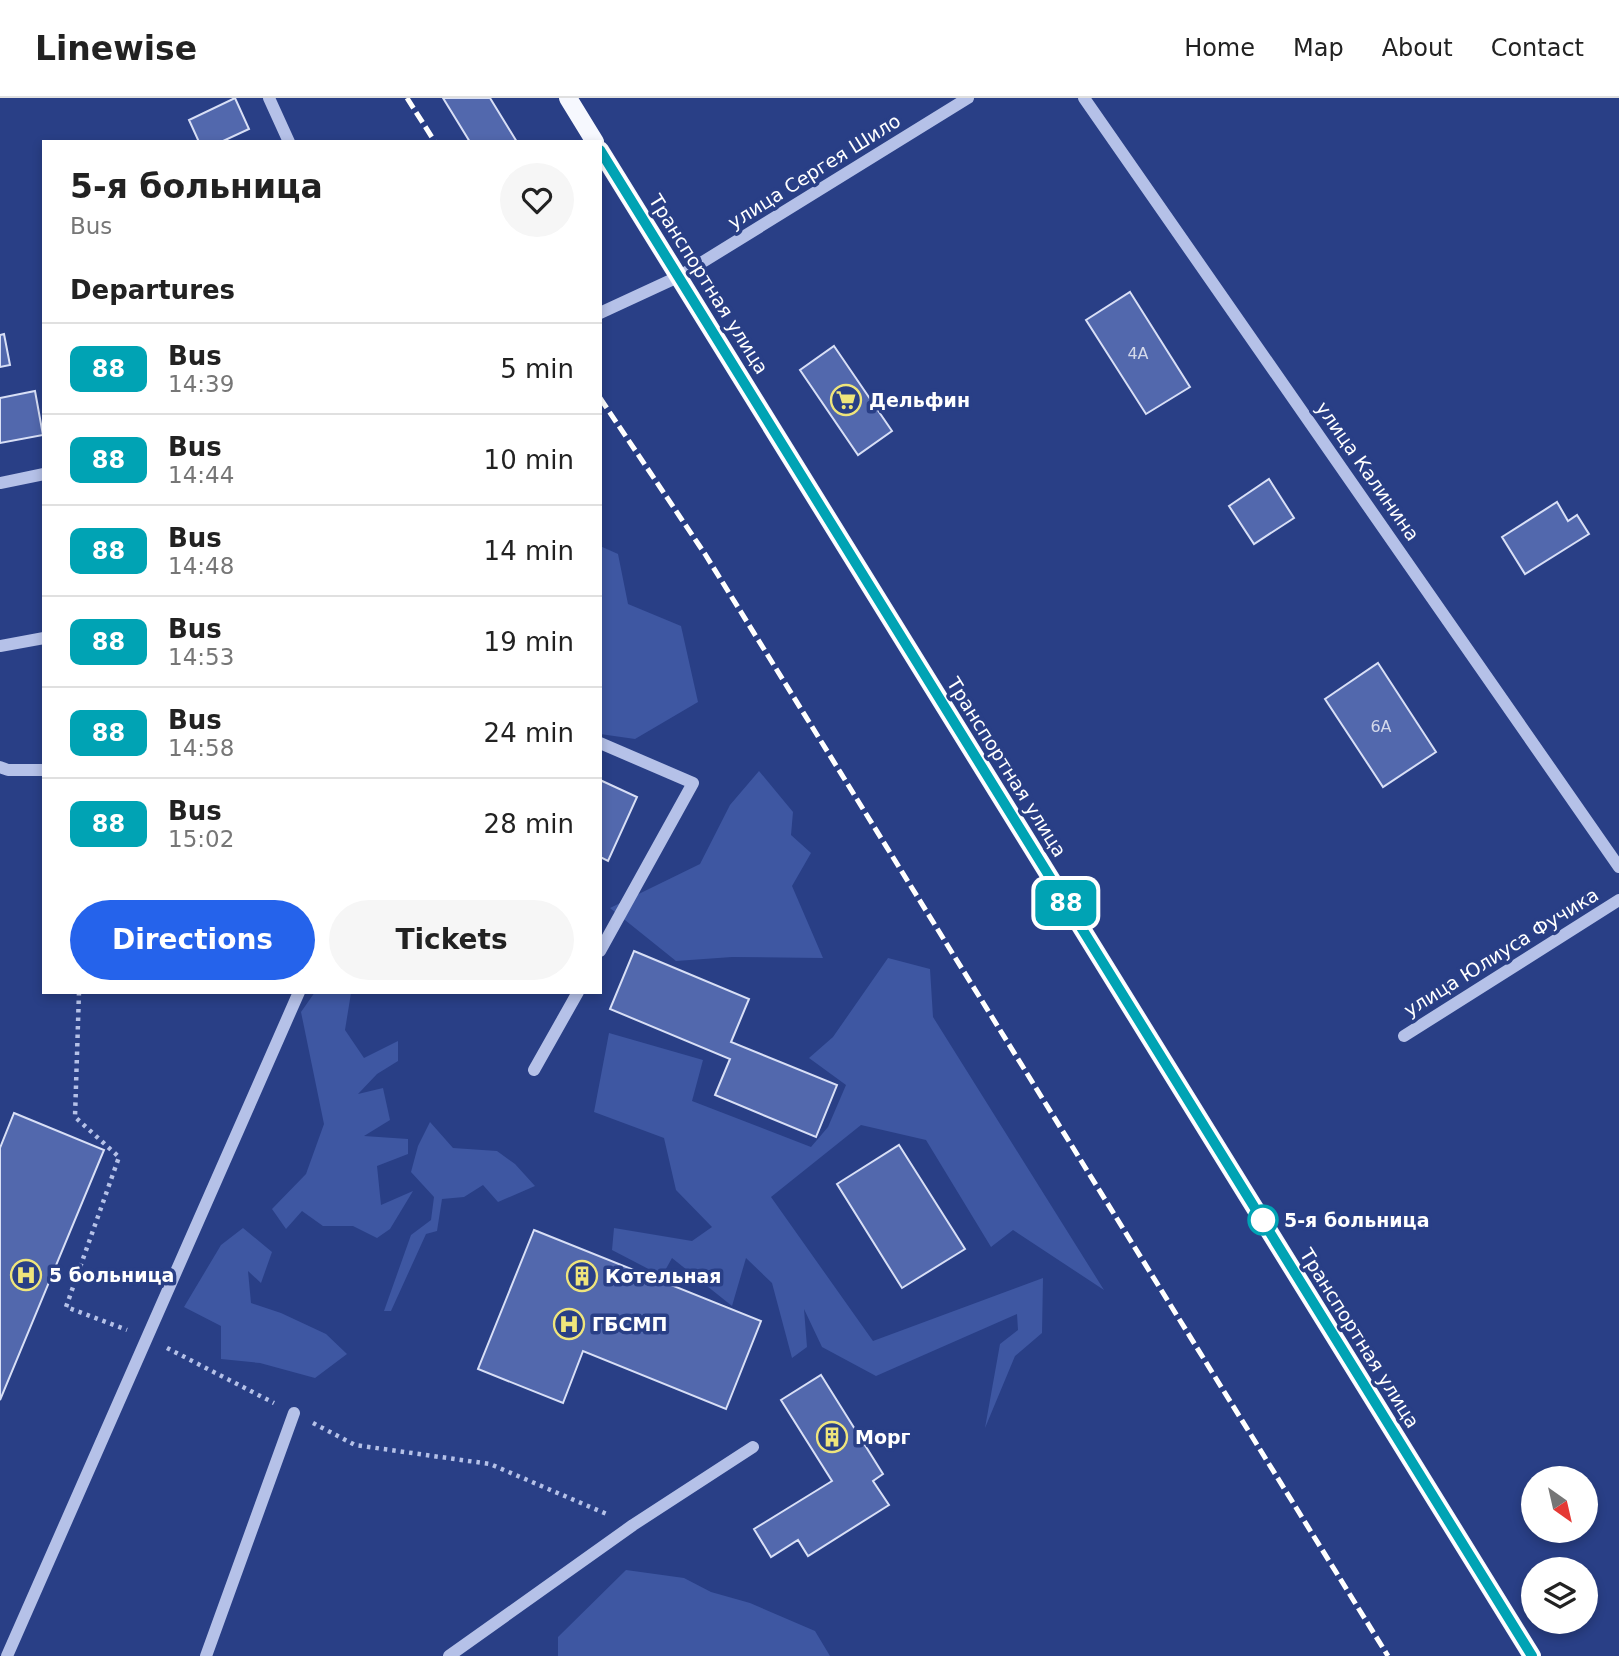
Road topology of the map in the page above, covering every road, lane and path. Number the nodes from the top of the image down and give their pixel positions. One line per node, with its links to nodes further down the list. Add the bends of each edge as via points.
1 (269, 98): 5 (street)
2 (568, 98): 6 (main road)
3 (968, 98): 8 (street, улица Сергея Шило)
4 (1084, 98): 17 (street, улица Калинина)
5 (288, 140)
6 (594, 140)
7 (602, 153): 8 (main road, Транспортная улица)
8 (680, 276): 9 (street, улица Сергея Шило); 32 (main road, Транспортная улица)
9 (602, 312)
10 (42, 474): 11 (street)
11 (0, 483)
12 (42, 638): 13 (street)
13 (0, 646)
14 (602, 744): 19 (street, via 693,783)
15 (3, 770): 16 (street)
16 (42, 770)
17 (1619, 867)
18 (1619, 900): 23 (street, улица Юлиуса Фучика)
19 (602, 947)
20 (79, 994): 25 (path, via 75,1117 119,1157 66,1307)
21 (298, 994): 25 (street)
22 (577, 994): 24 (street)
23 (1404, 1037)
24 (534, 1070)
25 (147, 1338): 26 (path); 29 (street)
26 (294, 1413): 28 (path, via 355,1445 490,1464); 30 (street)
27 (753, 1447): 28 (street)
28 (633, 1525): 31 (street)
29 (7, 1656)
30 (206, 1656)
31 (450, 1656)
32 (1532, 1656)

